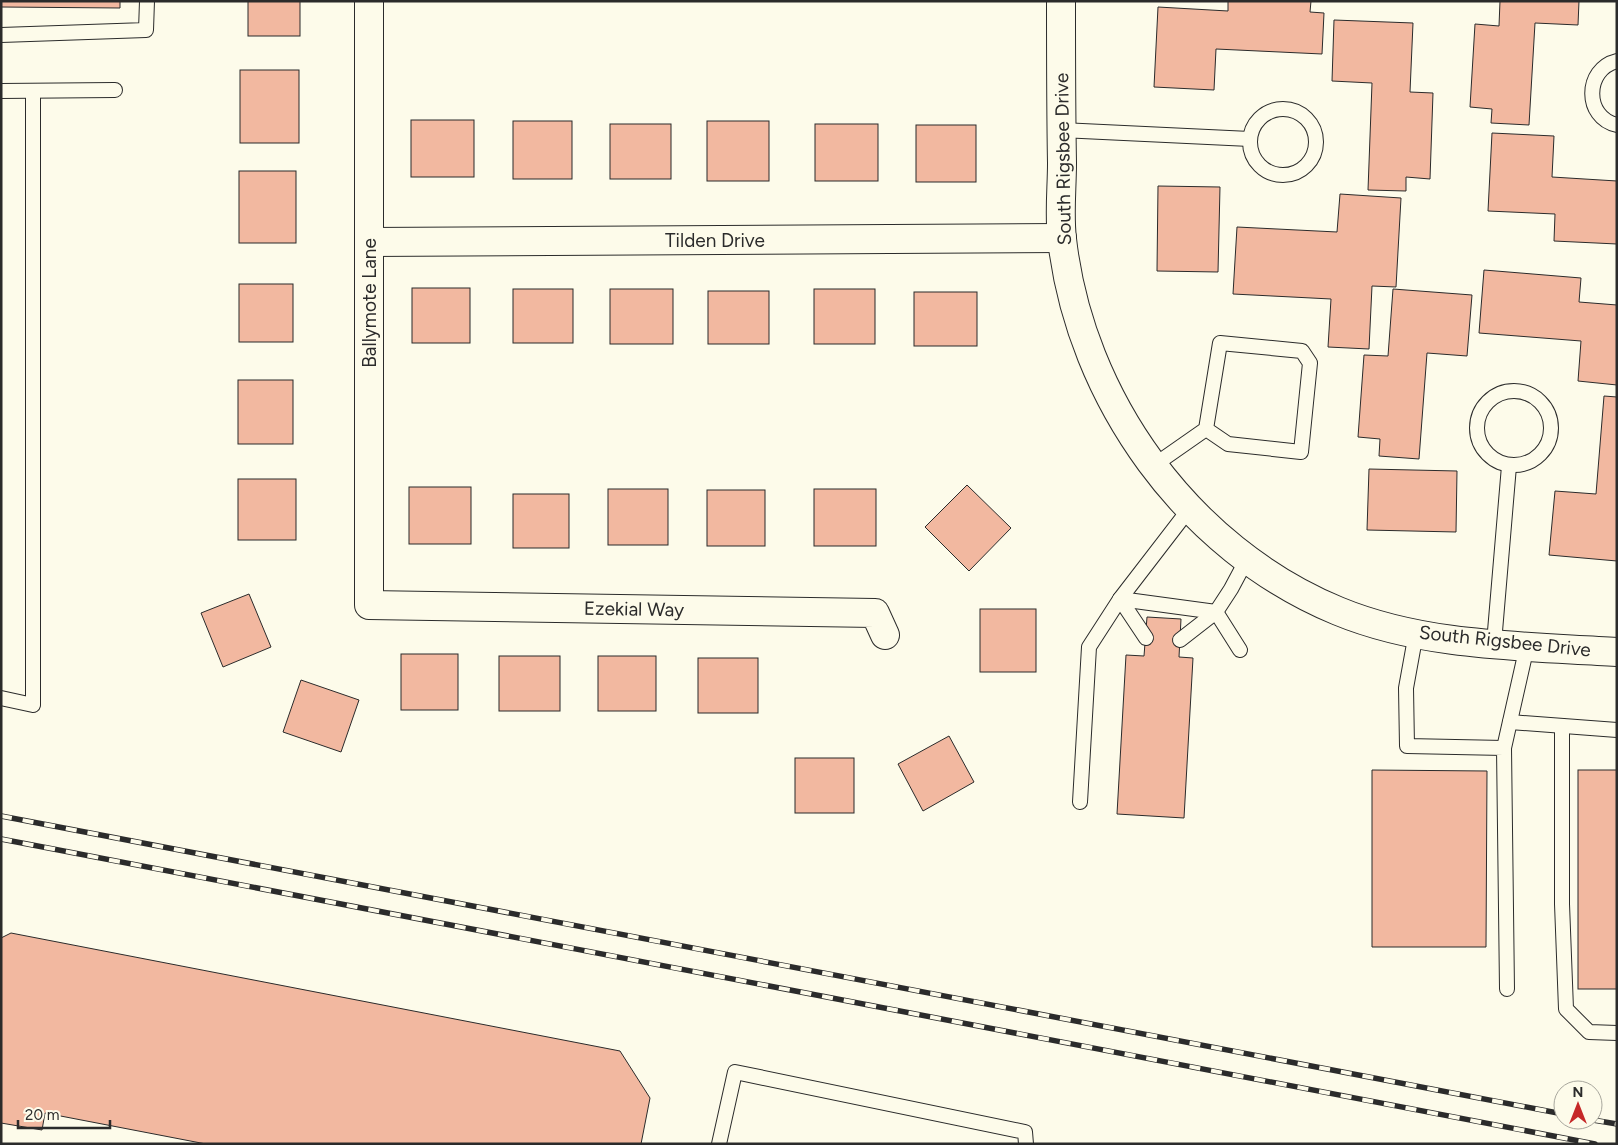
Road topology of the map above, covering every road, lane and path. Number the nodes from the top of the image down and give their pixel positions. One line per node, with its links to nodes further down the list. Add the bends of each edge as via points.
1 (146, 1): 4 (lane, via 146,30)
2 (369, 1): 13 (street, Ballymote Lane)
3 (1061, 1): 10 (street, South Rigsbee Drive)
4 (1, 35)
5 (1617, 61): 9 (lane, via 1602,69 1592,88 1592,99 1602,118)
6 (115, 90): 8 (lane)
7 (1, 91): 8 (lane)
8 (33, 91): 30 (lane, via 33,705)
9 (1617, 125)
10 (1061, 130): 11 (lane); 12 (street, South Rigsbee Drive)
11 (1250, 140): 11 (lane, via 1253,129 1267,113 1288,109 1298,112 1314,128 1316,149 1305,168 1296,173 1273,174 1256,160)
12 (1062, 238): 13 (street, Tilden Drive); 15 (street, South Rigsbee Drive, via 1074,300 1088,348 1110,398)
13 (369, 242): 20 (street, Ballymote Lane)
14 (1206, 429): 14 (lane, via 1220,343 1302,350 1310,363 1301,452 1228,444); 15 (lane)
15 (1153, 466): 17 (street, South Rigsbee Drive)
16 (1509, 466): 16 (lane, via 1488,455 1481,446 1477,424 1487,403 1496,396 1521,392 1543,404 1552,428 1546,446 1534,460); 26 (lane)
17 (1190, 508): 18 (street, South Rigsbee Drive, via 1201,522); 19 (lane)
18 (1246, 559): 21 (lane); 22 (street, South Rigsbee Drive, via 1293,589 1339,611)
19 (1120, 599): 21 (lane); 24 (lane); 35 (lane, via 1089,647)
20 (369, 605): 23 (street, Ezekial Way, via 875,613)
21 (1216, 612): 25 (lane); 28 (lane)
22 (1416, 633): 26 (street, South Rigsbee Drive, via 1440,639); 34 (lane, via 1406,688 1407,746)
23 (885, 634)
24 (1146, 638)
25 (1180, 640)
26 (1494, 643): 27 (street, South Rigsbee Drive)
27 (1527, 646): 29 (street, South Rigsbee Drive); 31 (lane)
28 (1240, 650)
29 (1617, 652)
30 (1, 698)
31 (1510, 722): 32 (lane); 34 (lane)
32 (1562, 726): 33 (lane); 37 (lane, via 1562,904 1566,1009 1589,1032)
33 (1617, 730)
34 (1504, 748): 36 (lane)
35 (1080, 802)
36 (1507, 989)
37 (1617, 1033)
38 (719, 1144): 39 (lane, via 735,1072 1025,1132)
39 (1026, 1144)

